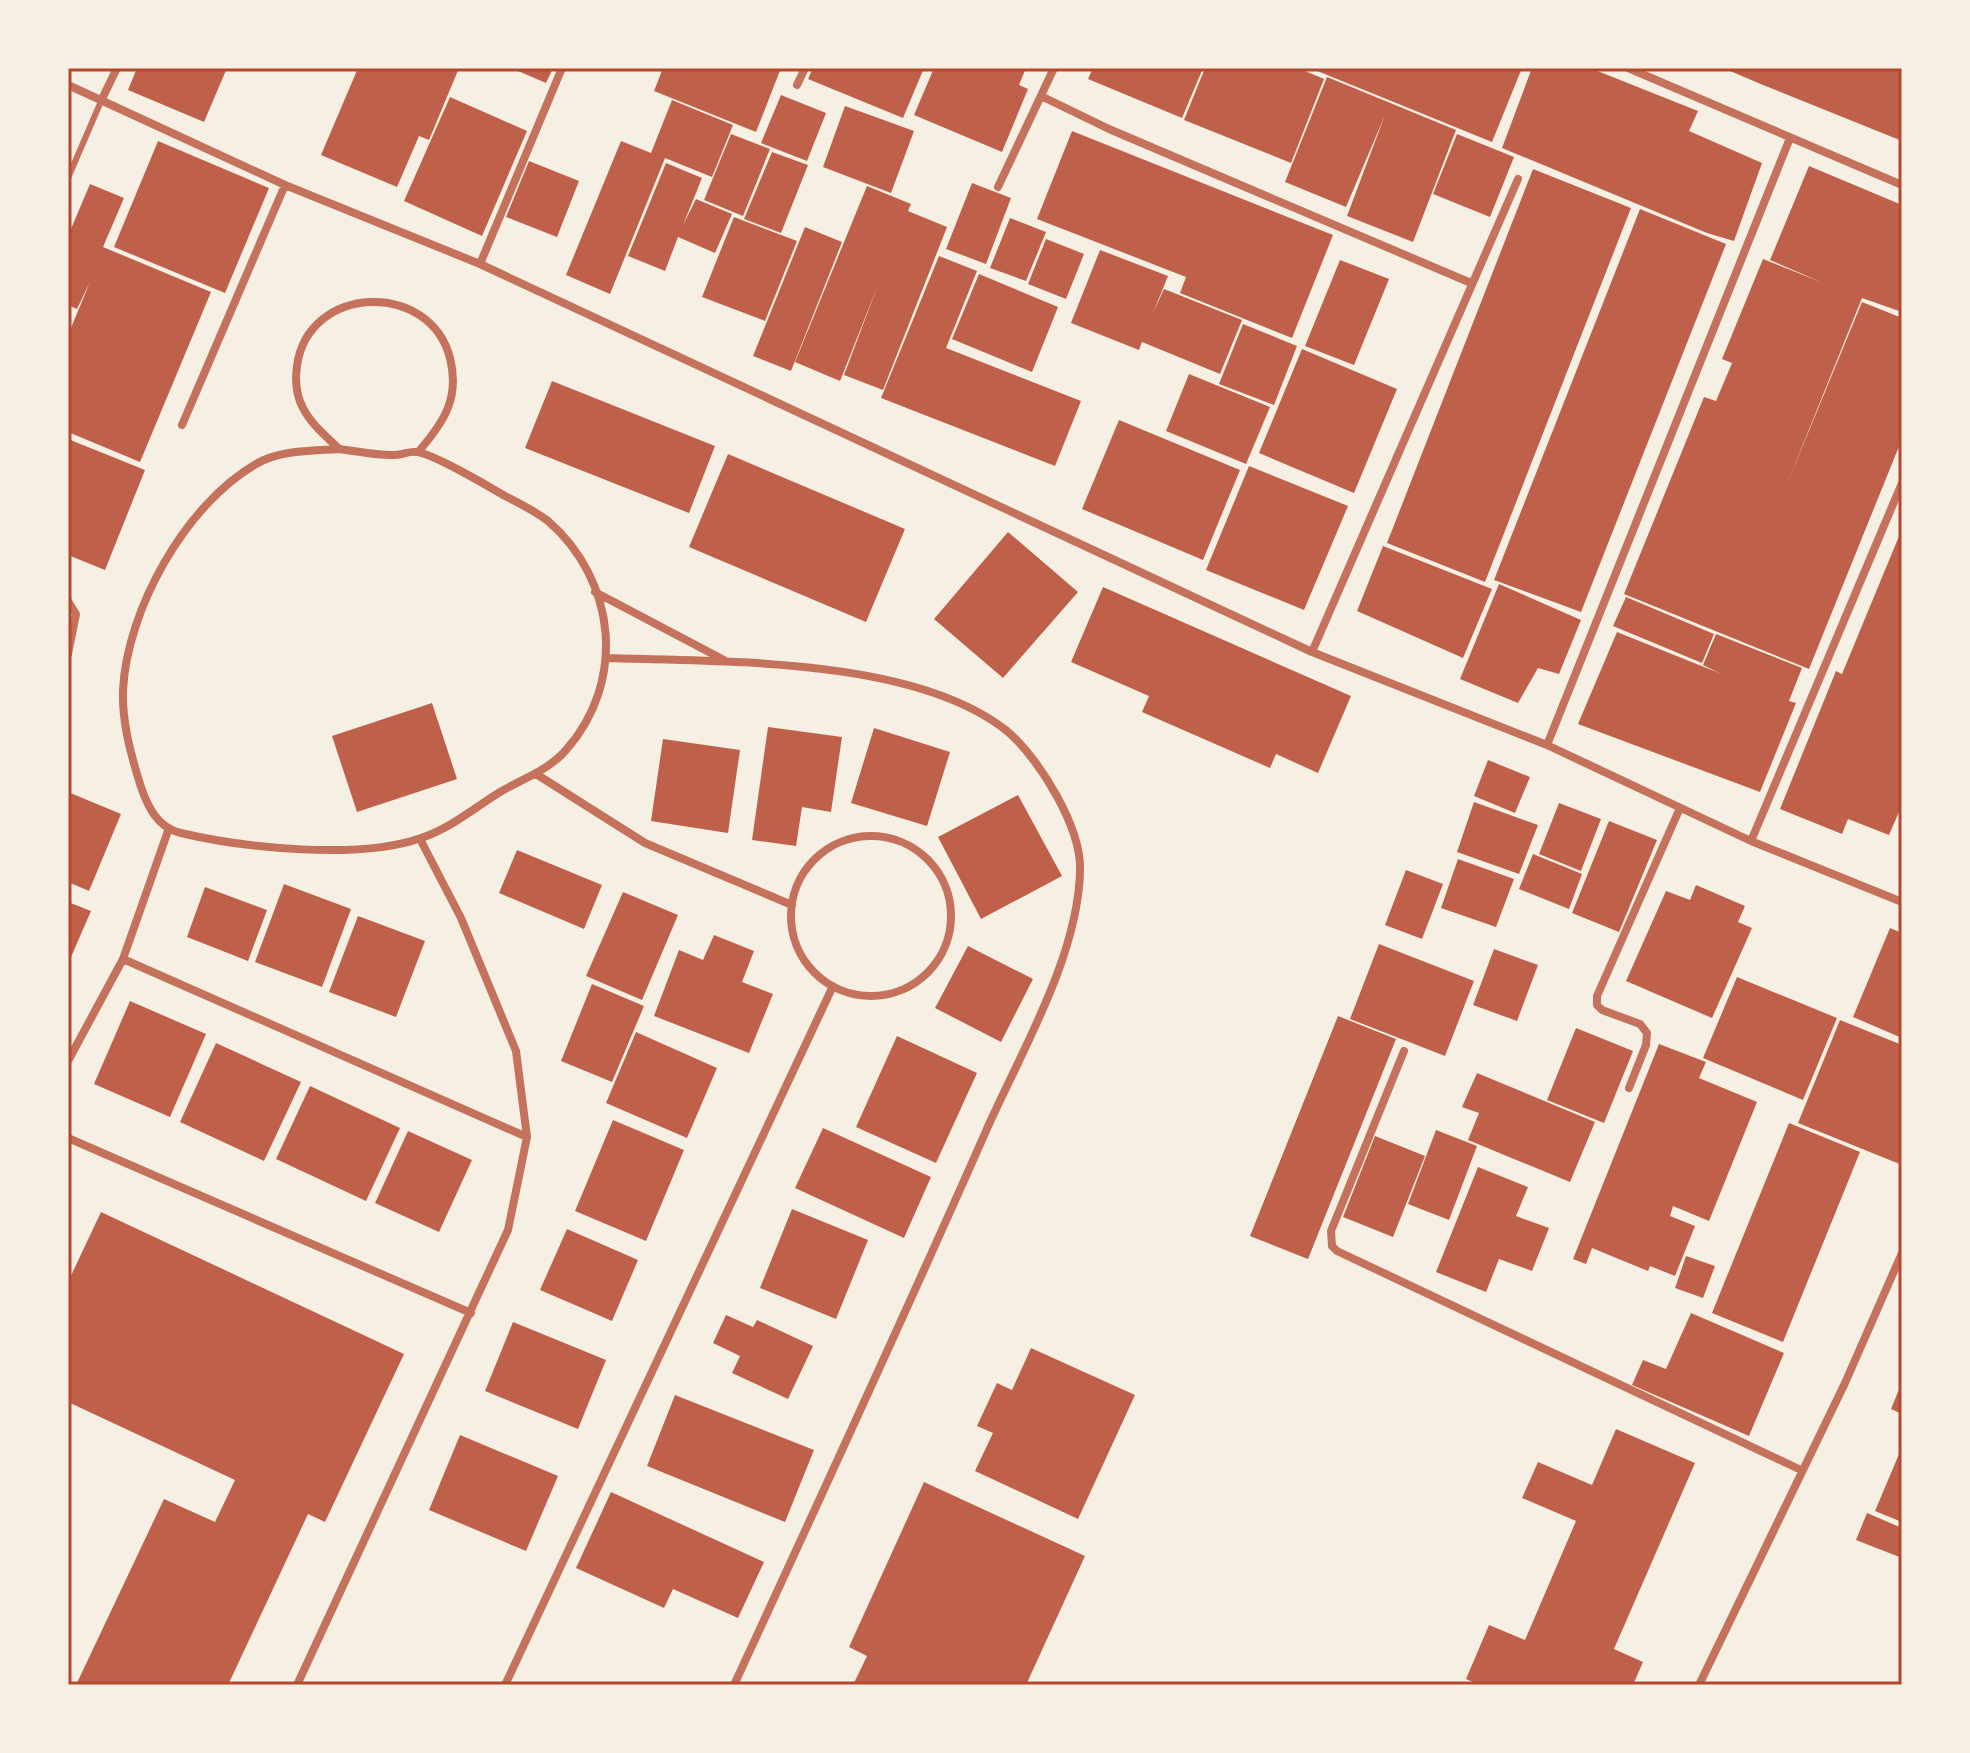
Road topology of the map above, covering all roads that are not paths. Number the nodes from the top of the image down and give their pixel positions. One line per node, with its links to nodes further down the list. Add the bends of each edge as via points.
1 (117, 68): 9 (street)
2 (562, 68): 16 (street)
3 (805, 68): 7 (street)
4 (1054, 68): 8 (street)
5 (1628, 68): 10 (street)
6 (68, 85): 9 (street)
7 (797, 85)
8 (1041, 96): 15 (street); 17 (street)
9 (102, 99): 11 (lane); 13 (street)
10 (1790, 138): 14 (street); 28 (street)
11 (68, 178)
12 (1518, 179): 17 (street)
13 (285, 185): 16 (street); 18 (street)
14 (1902, 185)
15 (998, 187)
16 (480, 264): 24 (street)
17 (1471, 283): 24 (street)
18 (182, 425)
19 (339, 449): 20 (street, via 394,455); 20 (street, via 301,405 298,357 317,322 357,301 387,302 418,313 436,328 448,351 453,397 447,415); 31 (street, via 286,453 236,479 196,519 147,595 131,641 123,691 127,741 148,806)
20 (419, 451): 22 (street, via 546,519 569,543)
21 (1902, 483): 33 (street)
22 (595, 592): 26 (street); 27 (street)
23 (68, 601): 25 (street, via 76,614)
24 (1312, 652): 28 (street)
25 (68, 654)
26 (609, 658): 27 (street); 29 (street, via 599,695 566,750)
27 (729, 663): 48 (street, via 887,678 945,697 1007,732 1057,794 1072,825 1081,865 1078,902 1060,965)
28 (1547, 745): 30 (street)
29 (536, 774): 32 (street); 35 (street, via 645,843)
30 (1680, 808): 33 (street); 40 (street, via 1597,996 1602,1010 1640,1024 1647,1033)
31 (169, 828): 32 (street, via 229,840 352,851); 36 (street)
32 (420, 839): 41 (street, via 461,918 516,1051)
33 (1751, 841): 34 (street)
34 (1902, 902)
35 (792, 905): 37 (street, via 794,938 802,957); 37 (street, via 813,860 849,839 890,838 926,858 939,874 952,914 941,954 929,971 893,992 862,994)
36 (123, 959): 39 (street); 41 (street)
37 (833, 986): 47 (street)
38 (1404, 1051): 45 (street, via 1331,1231 1332,1246)
39 (68, 1061)
40 (1629, 1088)
41 (527, 1137): 44 (street, via 508,1230)
42 (68, 1138): 44 (street)
43 (1902, 1253): 45 (street)
44 (471, 1313): 46 (street)
45 (1801, 1470): 49 (street)
46 (297, 1685)
47 (505, 1685)
48 (734, 1685)
49 (1699, 1685)

